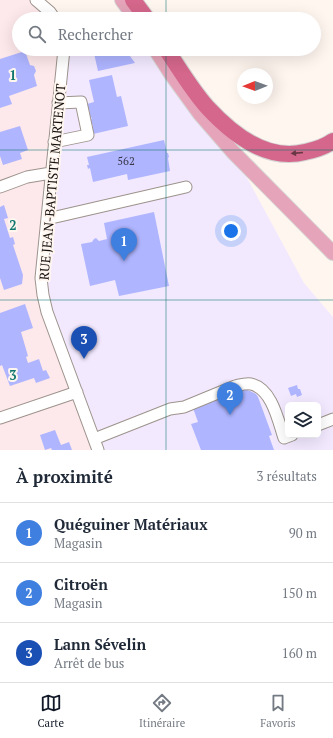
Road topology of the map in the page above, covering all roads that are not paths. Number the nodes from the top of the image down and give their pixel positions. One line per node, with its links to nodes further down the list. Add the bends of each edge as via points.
1 (36, 0): 5 (street)
2 (122, 0): 6 (main road)
3 (128, 0): 7 (main road)
4 (134, 0): 8 (highway)
5 (50, 12)
6 (131, 12)
7 (136, 12)
8 (142, 12)
9 (63, 56): 13 (street, RUE JEAN-BAPTISTE MARTENOT)
10 (159, 56): 21 (main road, via 200,114 233,152)
11 (166, 56): 20 (main road, via 212,121 235,147)
12 (171, 56): 14 (highway, one-way to 12, via 316,150 300,153 275,153 262,149 247,141 207,106)
13 (58, 102): 15 (street, RUE JEAN-BAPTISTE MARTENOT); 15 (street, via 81,102 88,136)
14 (333, 141)
15 (54, 142): 16 (street, RUE JEAN-BAPTISTE MARTENOT)
16 (51, 173): 17 (street, via 27,177); 19 (street, RUE JEAN-BAPTISTE MARTENOT)
17 (0, 187)
18 (186, 187): 19 (street)
19 (47, 219): 22 (street, RUE JEAN-BAPTISTE MARTENOT, via 41,278 43,295)
20 (333, 245)
21 (333, 253)
22 (76, 392): 23 (street); 27 (street, RUE JEAN-BAPTISTE MARTENOT)
23 (0, 418)
24 (333, 419): 25 (street)
25 (321, 424)
26 (285, 438): 27 (street, via 266,394 258,387 242,384)
27 (94, 439): 28 (street, RUE JEAN-BAPTISTE MARTENOT)
28 (98, 450)

